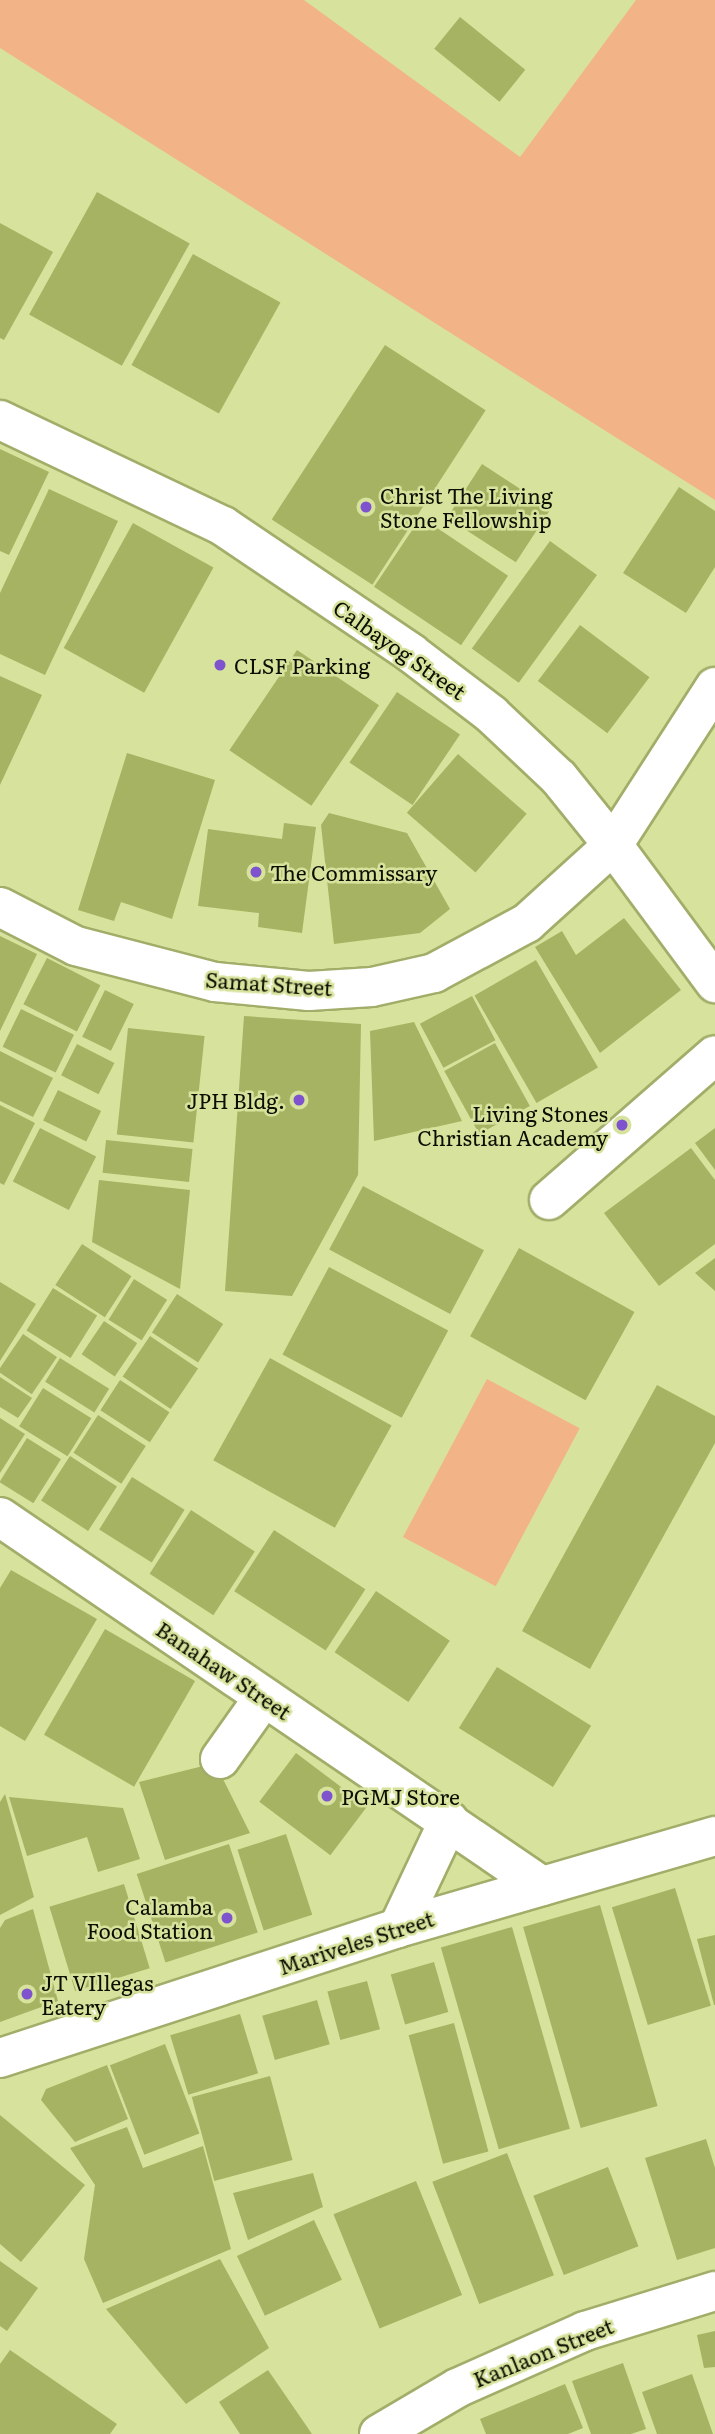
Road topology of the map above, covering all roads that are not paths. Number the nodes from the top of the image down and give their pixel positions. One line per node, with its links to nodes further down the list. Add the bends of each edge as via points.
1 (0, 420): 3 (street, Calbayog Street, via 223,526 411,653 491,714 559,778)
2 (715, 687): 3 (street, Samat Street)
3 (613, 845): 4 (street, Samat Street, via 527,923 434,972 372,987 309,991 215,982 76,946); 5 (street, Calbayog Street)
4 (0, 907)
5 (715, 983)
6 (715, 1055): 7 (street)
7 (548, 1200)
8 (0, 1517): 9 (street, Banahaw Street)
9 (264, 1697): 10 (street); 11 (street, Banahaw Street)
10 (220, 1759)
11 (449, 1820): 13 (street, Banahaw Street); 14 (street)
12 (715, 1836): 13 (street, Mariveles Street)
13 (542, 1886): 14 (street, Mariveles Street)
14 (398, 1928): 15 (street, Mariveles Street)
15 (0, 2059)
16 (715, 2291): 17 (street, Kanlaon Street, via 586,2331 457,2388)
17 (379, 2434)

